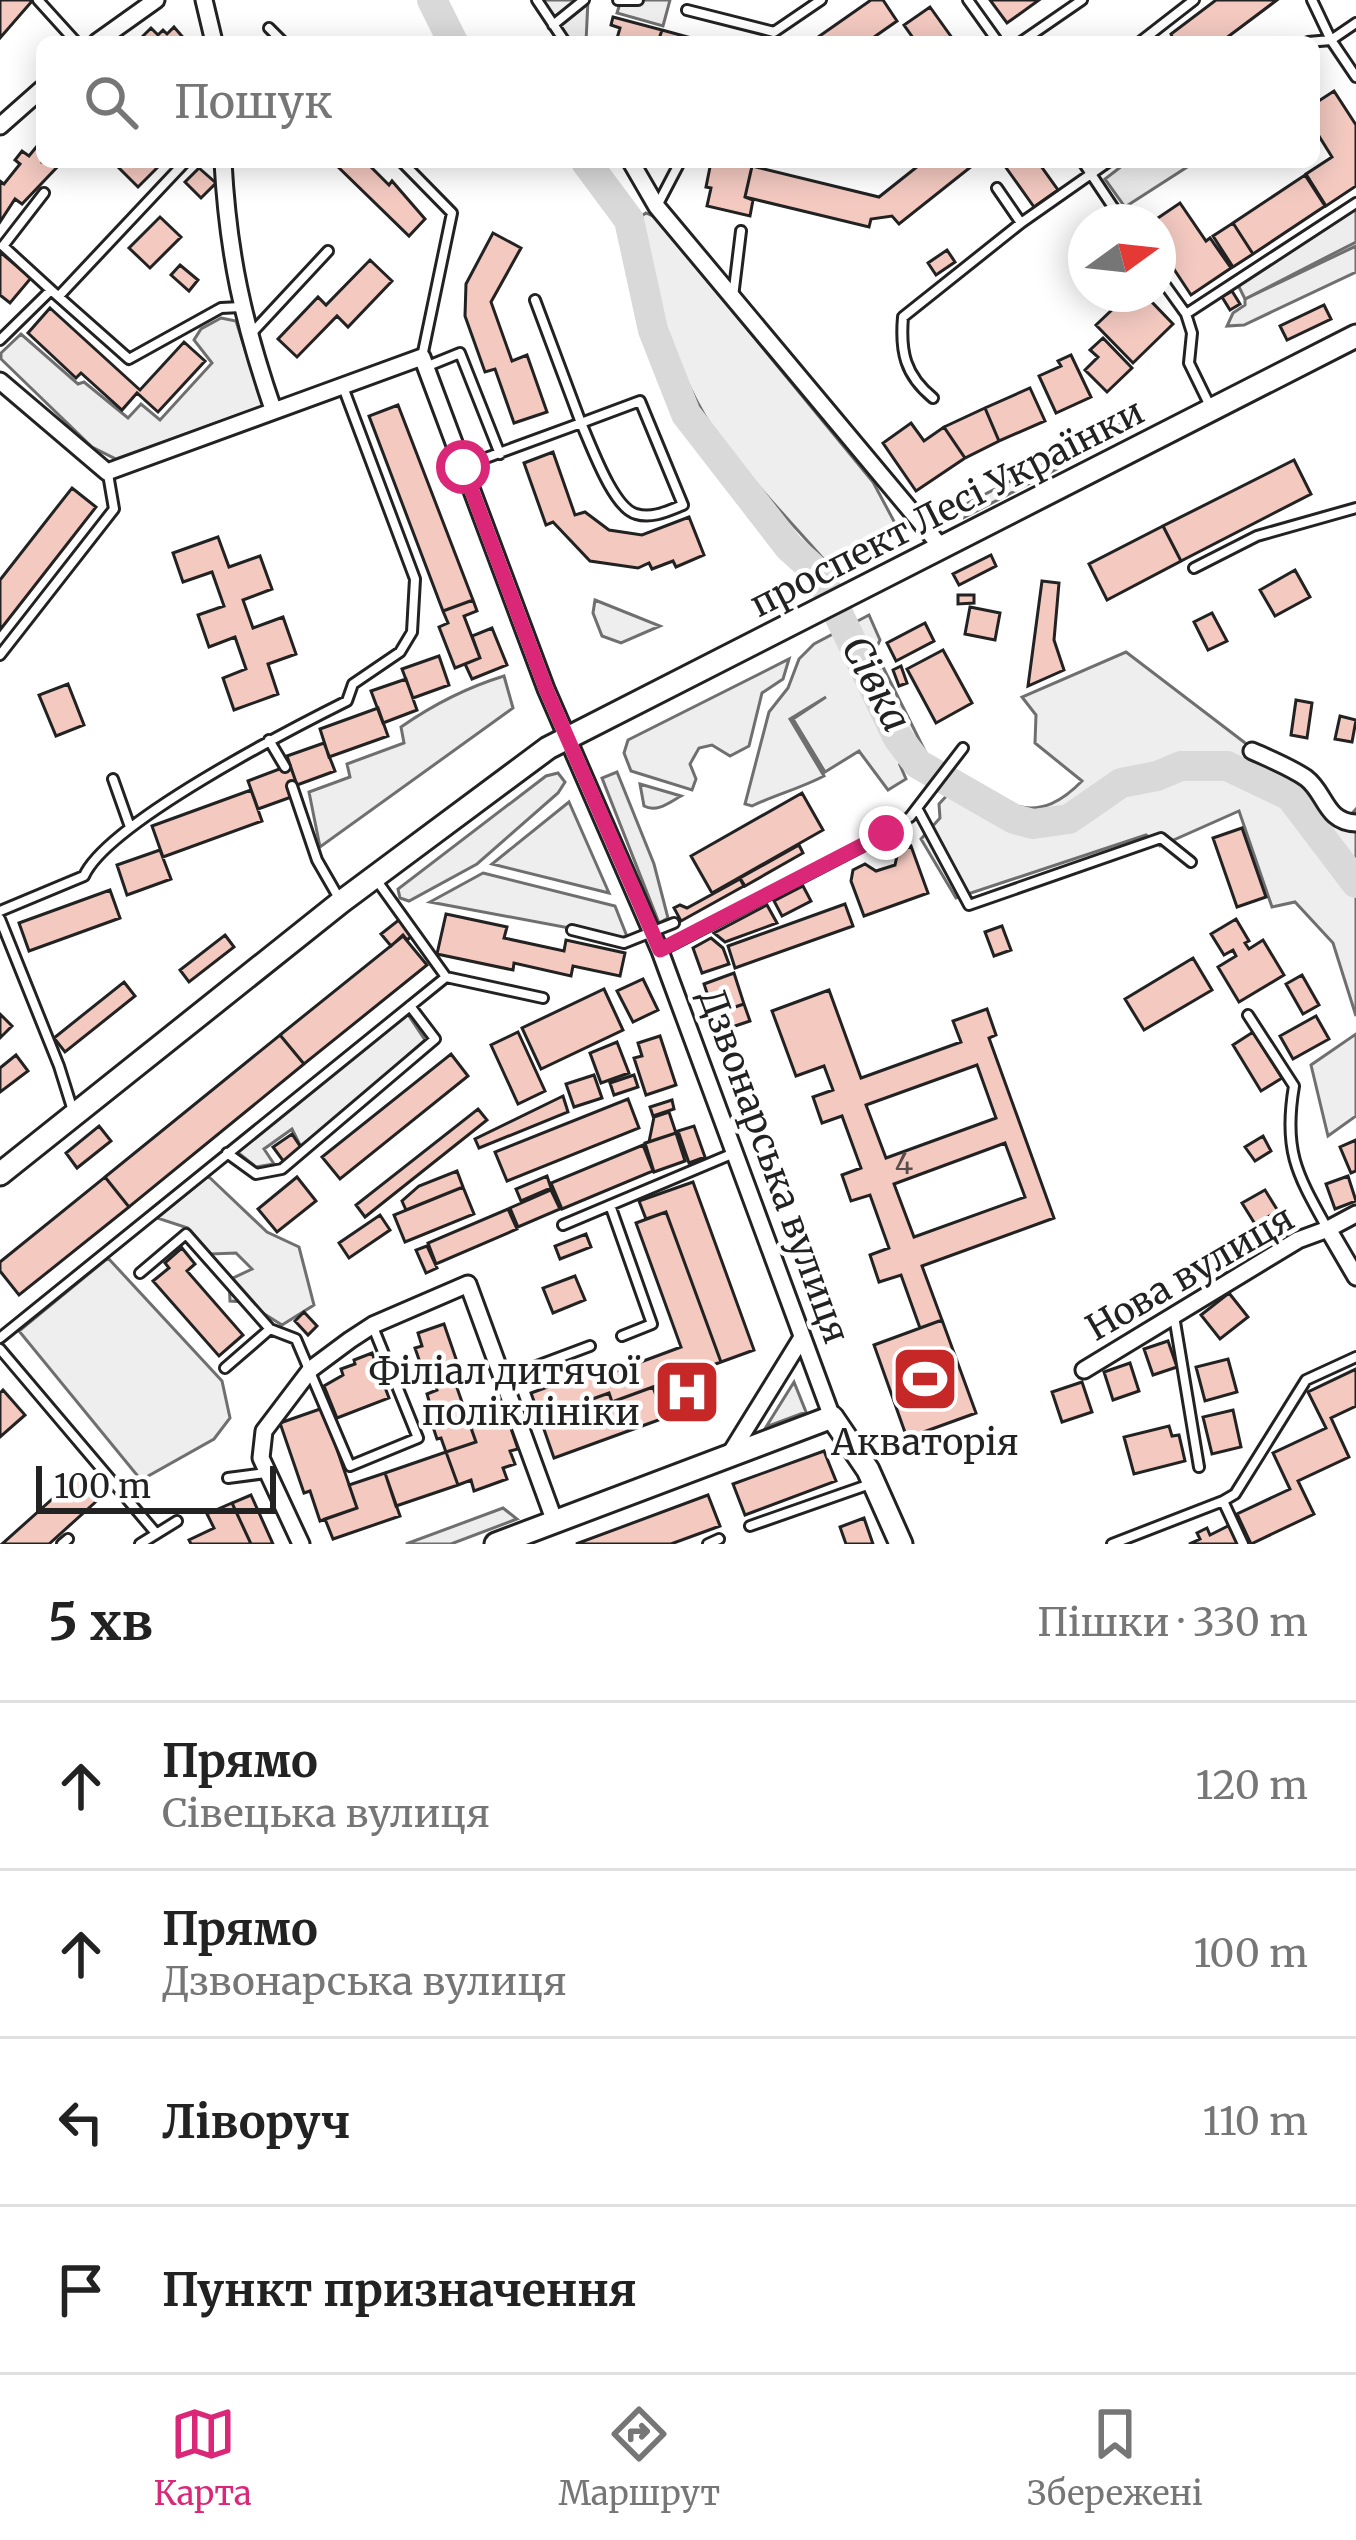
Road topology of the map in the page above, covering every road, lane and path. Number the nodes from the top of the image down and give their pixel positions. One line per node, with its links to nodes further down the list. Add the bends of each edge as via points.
1 (38, 0): 17 (lane)
2 (155, 0): 18 (street)
3 (204, 0): 19 (street)
4 (537, 0): 15 (lane)
5 (584, 0): 15 (lane)
6 (618, 0): 7 (lane)
7 (638, 0)
8 (821, 0): 13 (lane, via 774,32)
9 (968, 0): 22 (lane)
10 (1082, 0): 23 (lane)
11 (1194, 0): 24 (lane)
12 (1312, 0): 25 (lane)
13 (687, 10)
14 (1356, 23): 25 (lane)
15 (553, 25): 21 (lane)
16 (269, 28): 20 (lane)
17 (71, 36)
18 (105, 36)
19 (212, 36)
20 (277, 36)
21 (561, 36)
22 (994, 36)
23 (1030, 36)
24 (1148, 36)
25 (1331, 40): 26 (lane); 27 (lane)
26 (1320, 41)
27 (1356, 77)
28 (36, 94): 29 (street)
29 (0, 126)
30 (178, 168): 46 (lane)
31 (223, 168): 50 (street)
32 (408, 168): 55 (lane, via 452,213)
33 (634, 168): 42 (street)
34 (677, 168): 42 (lane)
35 (1087, 168): 37 (lane)
36 (1100, 168): 37 (lane)
37 (1091, 174): 41 (lane); 43 (lane)
38 (997, 188): 43 (lane)
39 (44, 193): 46 (lane, via 2,246)
40 (1356, 203): 51 (lane)
41 (1111, 204)
42 (657, 207): 47 (street)
43 (1022, 223): 58 (lane, via 904,317 904,361)
44 (741, 231): 47 (lane)
45 (328, 251): 53 (lane)
46 (55, 293): 50 (lane, via 129,359 220,308); 54 (lane)
47 (733, 299): 66 (street)
48 (535, 300): 61 (lane)
49 (1176, 300): 51 (lane)
50 (241, 307): 53 (street)
51 (1186, 314): 60 (lane, via 1189,363)
52 (1356, 336): 60 (main road, проспект Лесі Українки)
53 (248, 338): 59 (street)
54 (0, 340)
55 (424, 362): 57 (street); 62 (lane, via 460,353); 63 (street, Дзвонарська вулиця)
56 (0, 381): 64 (street)
57 (342, 386): 59 (street); 70 (lane, via 415,578 412,632 400,652 353,684 346,701)
58 (933, 398)
59 (273, 409): 64 (street)
60 (1212, 410): 66 (main road, проспект Лесі Українки)
61 (580, 423): 61 (lane, via 631,514 683,505 640,401); 62 (lane)
62 (500, 454): 63 (lane)
63 (463, 467): 69 (street, Дзвонарська вулиця)
64 (107, 472): 68 (lane, via 114,509)
65 (1356, 508): 67 (lane, via 1257,536)
66 (942, 548): 69 (main road, проспект Лесі Українки)
67 (1194, 568)
68 (0, 655)
69 (568, 738): 80 (main road, проспект Лесі Українки); 85 (street, Дзвонарська вулиця)
70 (269, 740): 73 (lane); 78 (lane)
71 (963, 748): 76 (lane)
72 (1252, 751): 77 (street, via 1305,778 1331,813)
73 (285, 767)
74 (113, 779): 78 (lane)
75 (292, 786): 81 (lane)
76 (916, 808): 79 (lane, via 969,905 1161,838); 86 (lane, via 878,838)
77 (1356, 823)
78 (130, 827): 82 (lane, via 84,876)
79 (1191, 862)
80 (374, 876): 81 (main road, проспект Лесі Українки); 87 (lane)
81 (341, 902): 91 (main road, проспект Лесі Українки)
82 (0, 915): 91 (lane)
83 (674, 922): 85 (lane)
84 (572, 930): 85 (lane, via 624,943)
85 (652, 931): 86 (street, Дзвонарська вулиця)
86 (660, 950): 93 (street, Дзвонарська вулиця)
87 (446, 977): 88 (lane); 89 (lane)
88 (543, 998)
89 (409, 1005): 92 (lane); 92 (lane, via 435,1039 282,1169 256,1174)
90 (1248, 1015): 98 (lane, via 1294,1086 1294,1168)
91 (74, 1115): 94 (main road, проспект Лесі Українки)
92 (227, 1153): 105 (lane)
93 (735, 1153): 95 (lane); 106 (street, Дзвонарська вулиця)
94 (0, 1174)
95 (610, 1204): 97 (lane); 104 (lane, via 652,1324)
96 (1356, 1214): 98 (street, Нова вулиця)
97 (563, 1225)
98 (1328, 1229): 100 (street); 101 (street, Нова вулиця)
99 (140, 1273): 103 (lane, via 186,1234)
100 (1356, 1276)
101 (1174, 1316): 112 (street, Нова вулиця); 116 (lane)
102 (373, 1325): 111 (street); 111 (lane, via 418,1438 350,1466); 113 (street, via 468,1284)
103 (269, 1328): 110 (lane); 111 (lane, via 296,1339)
104 (622, 1336)
105 (0, 1339)
106 (801, 1339): 114 (street, Дзвонарська вулиця); 115 (street)
107 (590, 1346): 113 (lane)
108 (0, 1349): 124 (lane)
109 (1356, 1358): 120 (lane, via 1306,1380)
110 (225, 1368)
111 (311, 1369): 117 (street, via 264,1431)
112 (1084, 1370)
113 (501, 1380): 122 (street)
114 (832, 1418): 115 (main road); 119 (main road, Дзвонарська вулиця)
115 (729, 1456): 122 (main road)
116 (1199, 1467)
117 (268, 1473): 118 (lane); 128 (street)
118 (228, 1478)
119 (875, 1483): 123 (lane); 131 (main road, Дзвонарська вулиця)
120 (1223, 1501): 132 (lane); 133 (lane)
121 (177, 1521): 124 (lane)
122 (555, 1522): 125 (main road)
123 (750, 1526)
124 (154, 1532): 127 (lane)
125 (530, 1538): 129 (main road)
126 (719, 1539): 130 (lane)
127 (140, 1544)
128 (301, 1544)
129 (496, 1544)
130 (708, 1544)
131 (901, 1544)
132 (1112, 1544)
133 (1243, 1544)

